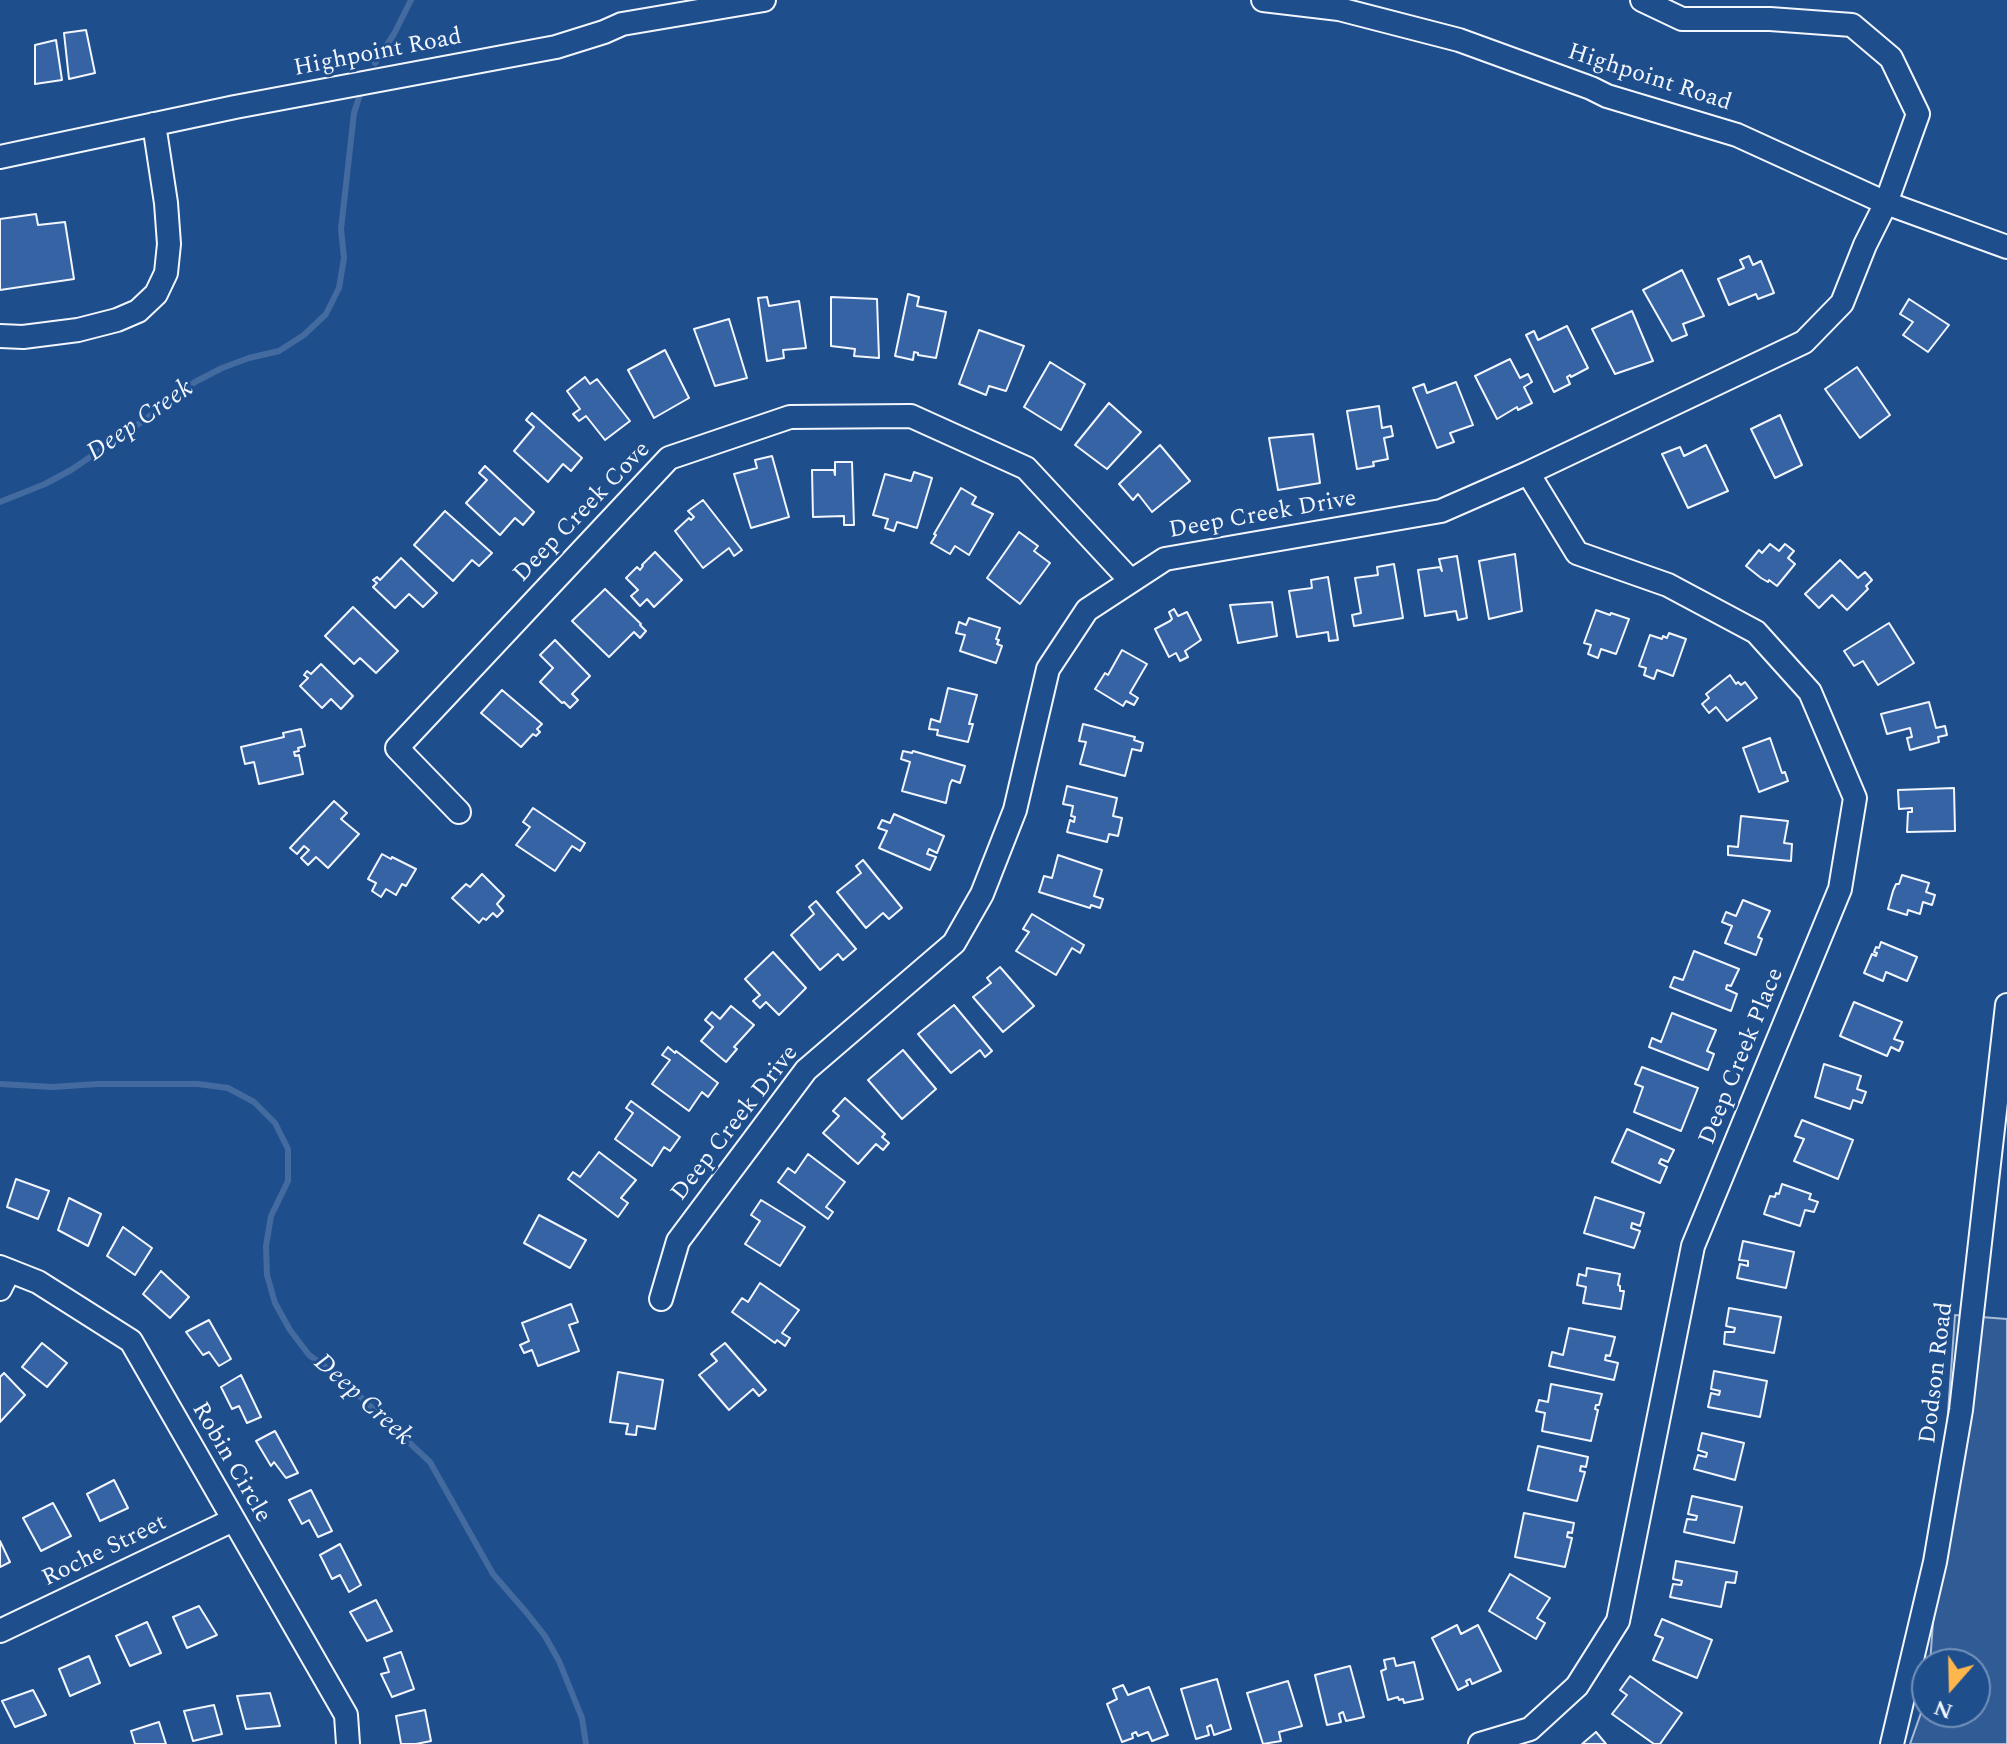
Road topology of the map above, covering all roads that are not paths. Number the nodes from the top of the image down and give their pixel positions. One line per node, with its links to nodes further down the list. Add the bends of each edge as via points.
1 (764, 0): 4 (street, Highpoint Road, via 622,24 556,47)
2 (1263, 0): 6 (street, Highpoint Road, via 1339,9 1459,40 1607,96 1737,135)
3 (1642, 0): 6 (street, Deep Creek Drive, via 1682,19 1852,25 1891,58 1918,114)
4 (154, 124): 5 (street, Highpoint Road); 8 (street, via 169,244 166,273 156,294 138,311 117,320 78,330)
5 (0, 157)
6 (1886, 203): 7 (street, Highpoint Road); 9 (street, Deep Creek Drive, via 1842,303 1804,342)
7 (2007, 247)
8 (0, 336)
9 (1528, 473): 10 (street, Deep Creek Drive, via 1441,511 1165,559); 18 (street, Deep Creek Place, via 1577,553 1668,585 1756,632 1810,692 1855,798 1840,889 1693,1246 1618,1621 1577,1686 1530,1729)
10 (1131, 581): 11 (street, Deep Creek Cove, via 1026,468 911,416 790,417 669,458 397,748); 14 (street, Deep Creek Drive, via 1087,610 1048,669 1015,810 982,894 954,943 806,1070 678,1241)
11 (459, 812)
12 (2007, 1005): 19 (street, Dodson Road, via 1961,1410 1935,1562)
13 (3, 1276): 15 (street, Robin Circle, via 38,1282 131,1341)
14 (661, 1299)
15 (233, 1520): 16 (street, Roche Street); 17 (street, Robin Circle, via 346,1715)
16 (0, 1631)
17 (348, 1744)
18 (1480, 1744)
19 (1892, 1744)

